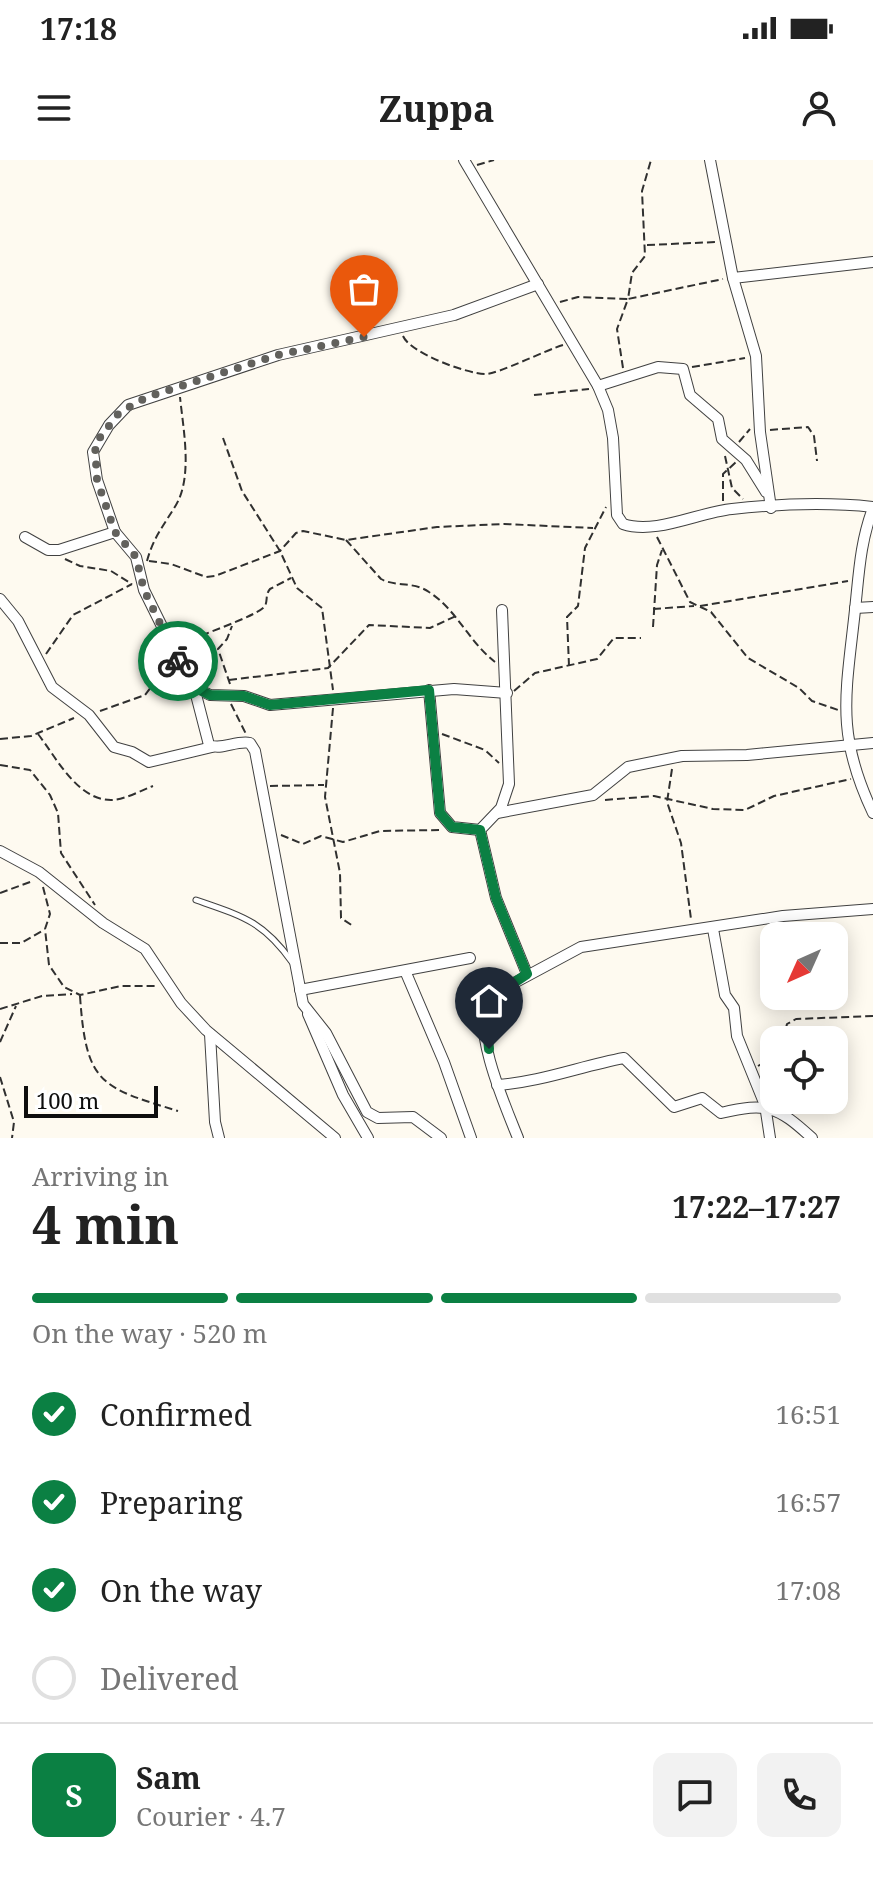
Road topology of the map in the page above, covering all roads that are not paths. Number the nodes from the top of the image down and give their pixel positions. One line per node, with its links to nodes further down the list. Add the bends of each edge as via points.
1 (710, 160): 4 (street)
2 (466, 163): 5 (street)
3 (873, 262): 4 (street)
4 (733, 278): 7 (street, via 756,356)
5 (538, 284): 6 (street); 9 (street, via 454,315 278,355 128,405 95,444 97,480)
6 (598, 386): 7 (street, via 658,367 683,369 690,395 718,419 725,442); 7 (street, via 608,410 617,515 623,524 648,525)
7 (770, 502): 8 (street)
8 (873, 507): 13 (street, via 861,539)
9 (115, 532): 10 (street, via 48,550); 15 (street, via 136,557 172,650)
10 (25, 537)
11 (0, 599): 20 (street, via 18,621 52,687 89,715 114,747 144,761)
12 (873, 607): 13 (street)
13 (855, 608): 19 (street, via 847,661)
14 (502, 610): 17 (street)
15 (194, 687): 16 (street, via 210,695 270,705); 20 (street)
16 (429, 690): 17 (street); 23 (street, via 440,813 452,827)
17 (507, 694): 21 (street, via 508,773 505,800)
18 (873, 743): 19 (street)
19 (848, 745): 21 (street, via 674,758 628,767 587,796); 22 (street, via 856,779)
20 (212, 747): 29 (street, via 250,743 255,751)
21 (497, 813): 23 (street)
22 (873, 813)
23 (480, 830): 31 (street, via 496,898)
24 (0, 851): 34 (street, via 145,949)
25 (196, 900): 29 (lane, via 245,917 273,935)
26 (873, 909): 27 (street, via 783,916)
27 (713, 929): 31 (street, via 581,947); 36 (street, via 725,995 734,1008 736,1031)
28 (470, 958): 30 (street)
29 (295, 966): 32 (street)
30 (406, 973): 32 (street); 46 (street)
31 (527, 974): 35 (street, via 485,1002)
32 (300, 990): 33 (street)
33 (306, 1008): 40 (street, via 326,1033 367,1112); 41 (street)
34 (210, 1034): 42 (street); 43 (street)
35 (497, 1085): 37 (street, via 624,1058 674,1107 702,1098 721,1113); 47 (street)
36 (760, 1092)
37 (760, 1106)
38 (766, 1114): 48 (street)
39 (784, 1114): 49 (street)
40 (378, 1118): 41 (street); 45 (street, via 413,1117)
41 (366, 1134): 44 (street)
42 (219, 1138)
43 (335, 1138)
44 (355, 1138)
45 (441, 1138)
46 (471, 1138)
47 (518, 1138)
48 (770, 1138)
49 (812, 1138)

